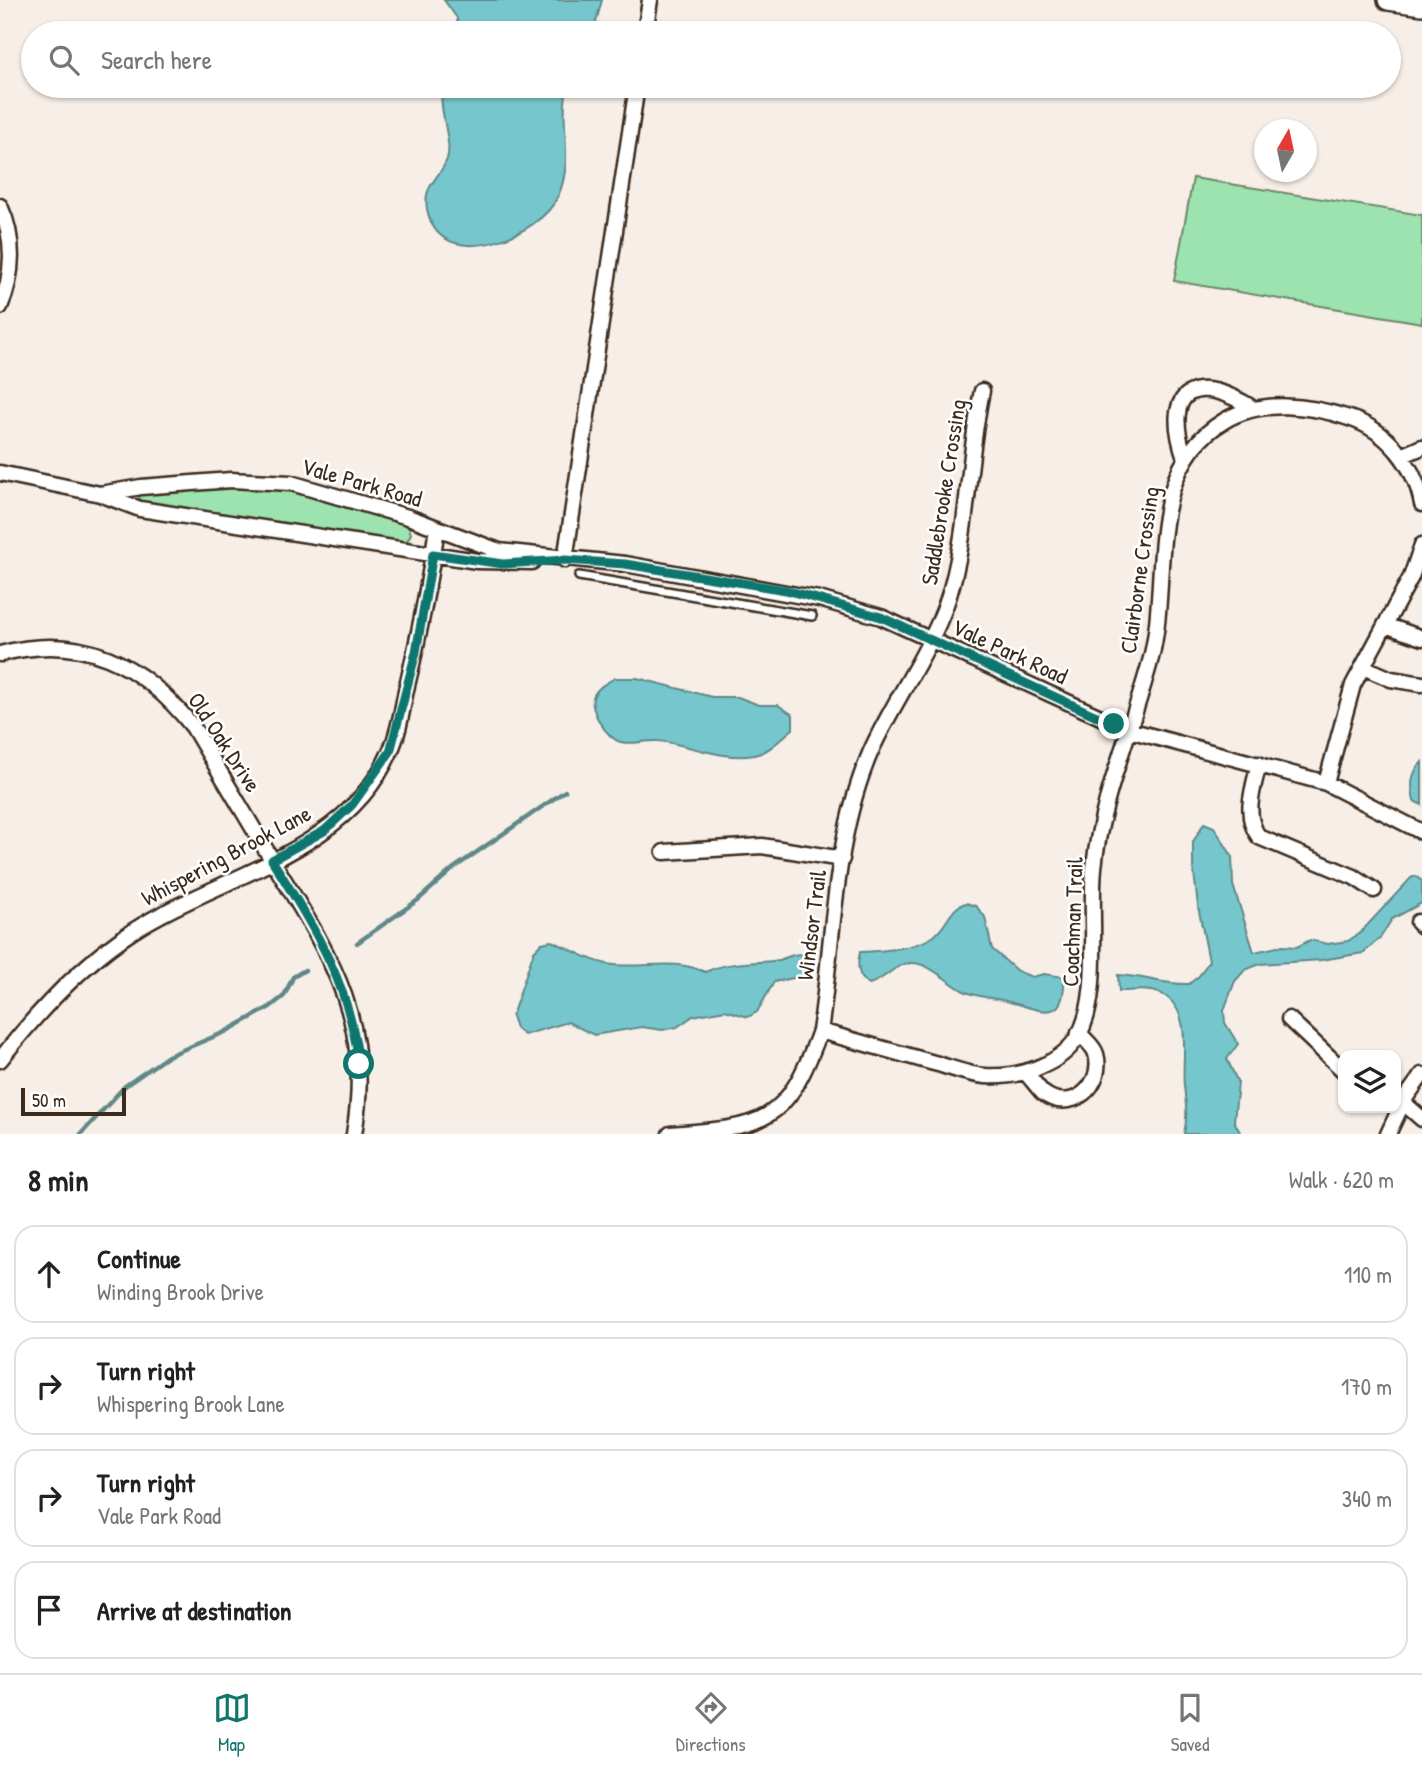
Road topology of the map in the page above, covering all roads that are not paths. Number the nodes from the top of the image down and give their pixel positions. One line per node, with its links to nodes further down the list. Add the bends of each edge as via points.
1 (650, 0): 4 (street)
2 (1388, 0): 3 (main road)
3 (1422, 5)
4 (647, 21)
5 (635, 98): 19 (street)
6 (0, 206): 7 (street, via 11,247 10,274)
7 (0, 307)
8 (982, 391): 25 (street, Saddlebrooke Crossing, via 957,565 947,601)
9 (1254, 409): 11 (street, Clairborne Crossing, via 1297,408 1351,419 1374,430); 12 (street, Clairborne Crossing, via 1230,417 1208,432); 12 (street, via 1221,390 1193,391 1182,399 1176,425)
10 (1422, 447): 11 (street)
11 (1401, 456): 15 (street, Clairborne Crossing)
12 (1185, 458): 30 (street, Clairborne Crossing, via 1170,493 1155,638)
13 (0, 473): 14 (street, Vale Park Road)
14 (100, 494): 16 (street, Vale Park Road, via 231,480 276,482 316,488); 18 (street, Vale Park Road, via 140,509)
15 (1422, 504)
16 (437, 528): 18 (street, Whispering Brook Lane); 19 (street, Vale Park Road, via 481,547)
17 (1422, 545): 24 (street)
18 (433, 554): 19 (street, Vale Park Road, via 503,564); 36 (street, Whispering Brook Lane, via 416,652 390,752 352,805 324,831)
19 (565, 560): 21 (street, Vale Park Road)
20 (579, 576): 22 (lane)
21 (696, 576): 22 (lane); 25 (street, Vale Park Road, via 819,599 881,617)
22 (694, 594): 23 (lane)
23 (812, 616)
24 (1385, 625): 26 (street); 28 (street)
25 (929, 638): 30 (street, Vale Park Road); 35 (street, Windsor Trail, via 871,752)
26 (1422, 638)
27 (0, 654): 36 (street, Old Oak Drive, via 55,645 118,661 146,678 171,699 193,727)
28 (1363, 667): 29 (street, via 1391,679); 32 (street, via 1344,713)
29 (1422, 684)
30 (1129, 730): 31 (street, Vale Park Road); 40 (street, Coachman Trail, via 1101,821 1090,906 1092,996)
31 (1259, 764): 32 (street, Vale Park Road); 37 (street, via 1250,806 1259,837)
32 (1326, 783): 33 (street, Vale Park Road)
33 (1422, 832)
34 (664, 852): 35 (street, via 762,846)
35 (842, 859): 39 (street, Windsor Trail)
36 (272, 860): 41 (street, Whispering Brook Lane, via 132,932 41,1010); 49 (street, Old Oak Drive, via 314,928 346,996 359,1064 360,1101)
37 (1374, 890)
38 (1289, 1019): 42 (street)
39 (820, 1031): 43 (street, Coachman Trail, via 983,1076); 50 (street, Windsor Trail, via 795,1088 769,1117 735,1128)
40 (1079, 1033): 43 (street, Coachman Trail, via 1057,1057); 43 (street, via 1096,1052 1093,1085 1085,1094 1059,1100 1044,1094)
41 (0, 1060)
42 (1338, 1065)
43 (1025, 1072)
44 (1422, 1075): 45 (street)
45 (1401, 1097)
46 (1401, 1099): 48 (street)
47 (1395, 1113): 51 (street)
48 (1422, 1119)
49 (354, 1134)
50 (670, 1134)
51 (1388, 1134)

